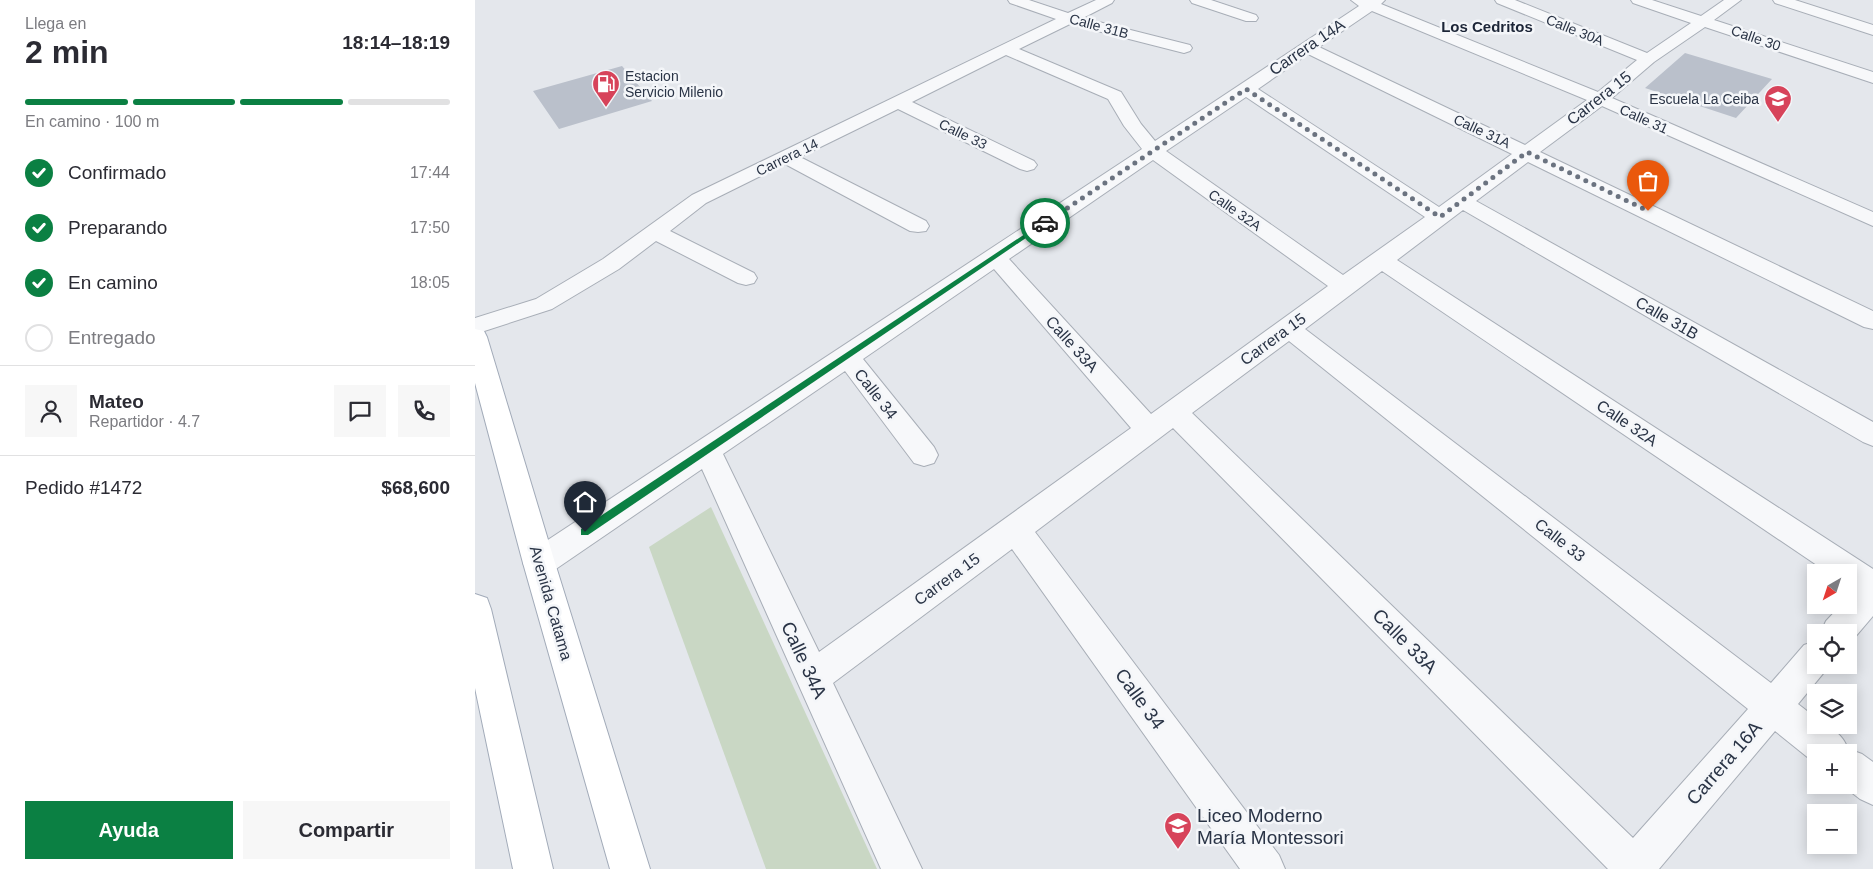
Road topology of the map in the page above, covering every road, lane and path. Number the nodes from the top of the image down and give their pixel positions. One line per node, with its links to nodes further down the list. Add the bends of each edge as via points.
1 (1015, 0): 10 (street, Calle 31B)
2 (1107, 0): 10 (street, Carrera 14)
3 (1197, 0): 9 (street)
4 (1502, 0): 16 (street, Calle 30A)
5 (1638, 0): 11 (street, Calle 30)
6 (1734, 0): 11 (street, Carrera 15)
7 (1780, 0): 12 (street)
8 (1369, 2): 13 (street, Carrera 14A); 19 (street, Calle 31)
9 (1251, 18)
10 (1070, 19): 14 (street, Calle 31B); 15 (street, Carrera 14)
11 (1704, 21): 16 (street, Carrera 15); 17 (street, Calle 30)
12 (1873, 30)
13 (1306, 47): 18 (street, Carrera 14A); 22 (street, Calle 31A)
14 (1184, 48)
15 (1007, 50): 20 (street, Carrera 14); 21 (street, Calle 32A, via 1115,96)
16 (1648, 59): 19 (street, Carrera 15)
17 (1873, 78)
18 (1246, 89): 21 (street, Carrera 14A); 26 (street)
19 (1600, 99): 22 (street, Carrera 15); 27 (street, Calle 31)
20 (898, 102): 23 (street, Carrera 14); 24 (street, Calle 33)
21 (1153, 151): 30 (street, Carrera 14A); 33 (street, Calle 32A)
22 (1527, 152): 25 (street, Carrera 15); 34 (street, Calle 31A)
23 (786, 158): 28 (street); 29 (street, Carrera 14, via 699,199)
24 (1027, 166)
25 (1461, 201): 26 (street, Carrera 15); 40 (street, Calle 31B)
26 (1440, 217): 31 (street, Carrera 15)
27 (1873, 220)
28 (918, 226)
29 (655, 232): 32 (street); 35 (street, Carrera 14, via 611,264 544,304)
30 (995, 257): 38 (street, Carrera 14A); 39 (street, Calle 33A)
31 (1381, 260): 33 (street, Carrera 15); 45 (street, Calle 32A)
32 (746, 278)
33 (1345, 287): 36 (street, Carrera 15)
34 (1873, 321)
35 (475, 326)
36 (1288, 328): 39 (street, Carrera 15); 51 (street, Calle 33)
37 (475, 337): 44 (main road, Avenida Catama)
38 (847, 356): 41 (street, Carrera 14A); 42 (street, Calle 34)
39 (1161, 421): 43 (street, Carrera 15); 55 (street, Calle 33A)
40 (1873, 435)
41 (707, 450): 44 (street, Carrera 14A); 50 (street, Calle 34A)
42 (924, 455)
43 (1015, 528): 50 (street, Carrera 15); 59 (street, Calle 34)
44 (539, 563): 57 (main road, Avenida Catama)
45 (1873, 586)
46 (1873, 592): 48 (street)
47 (475, 609): 56 (main road)
48 (1845, 624)
49 (1807, 667): 51 (street, Carrera 16A)
50 (812, 678): 58 (street, Calle 34A)
51 (1773, 706): 52 (street, Calle 33); 55 (street, Carrera 16A)
52 (1821, 744)
53 (1857, 773): 54 (street)
54 (1873, 786)
55 (1635, 868)
56 (533, 869)
57 (630, 869)
58 (902, 869)
59 (1265, 869)

